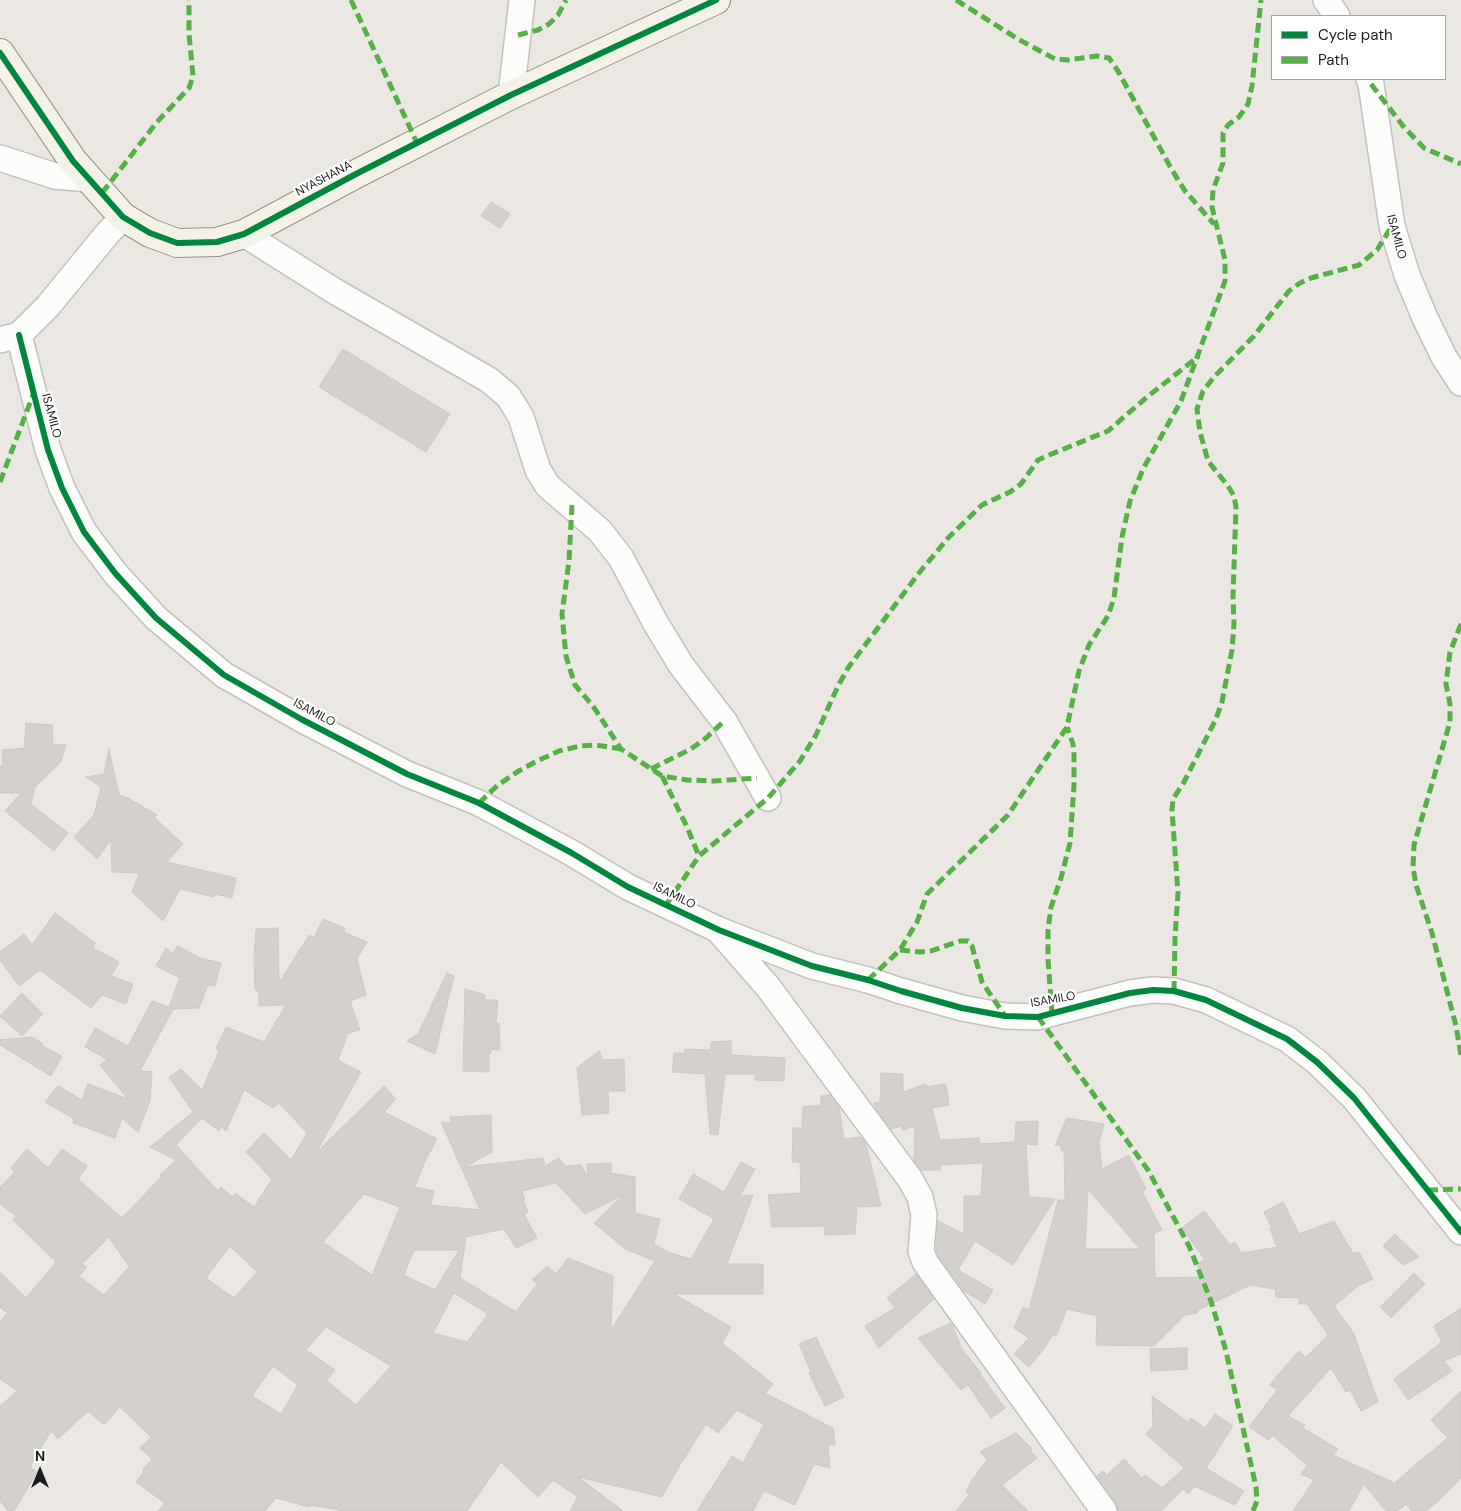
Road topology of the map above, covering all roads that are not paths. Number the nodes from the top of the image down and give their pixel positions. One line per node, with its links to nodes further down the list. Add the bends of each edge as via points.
1 (716, 0): 7 (street, NYASHANA)
2 (1326, 0): 4 (street)
3 (517, 6): 7 (street)
4 (1336, 15)
5 (0, 53): 9 (street, NYASHANA, via 73,161)
6 (1370, 80): 13 (street, ISAMILO, via 1392,226 1425,318)
7 (512, 96): 11 (street, NYASHANA)
8 (0, 158): 9 (street, via 55,176)
9 (89, 179): 10 (street, NYASHANA)
10 (123, 217): 11 (street, NYASHANA, via 150,233 177,243 217,242); 12 (street, ISAMILO, via 48,306)
11 (244, 234): 14 (street, via 336,292 488,380 508,396 521,418 538,470 548,486 600,531 621,558 670,648 724,721)
12 (10, 338): 15 (street, ISAMILO, via 62,488 84,532 115,573 156,618 224,675 300,719 407,774 479,803 628,887)
13 (1461, 383)
14 (768, 798)
15 (719, 930): 16 (street, ISAMILO, via 812,966 962,1008 1005,1016 1038,1017 1153,990 1174,991 1206,1000 1287,1039 1317,1062 1354,1098); 17 (street, via 768,987 910,1179 920,1197 924,1215 921,1251 925,1262)
16 (1461, 1232)
17 (1104, 1511)

